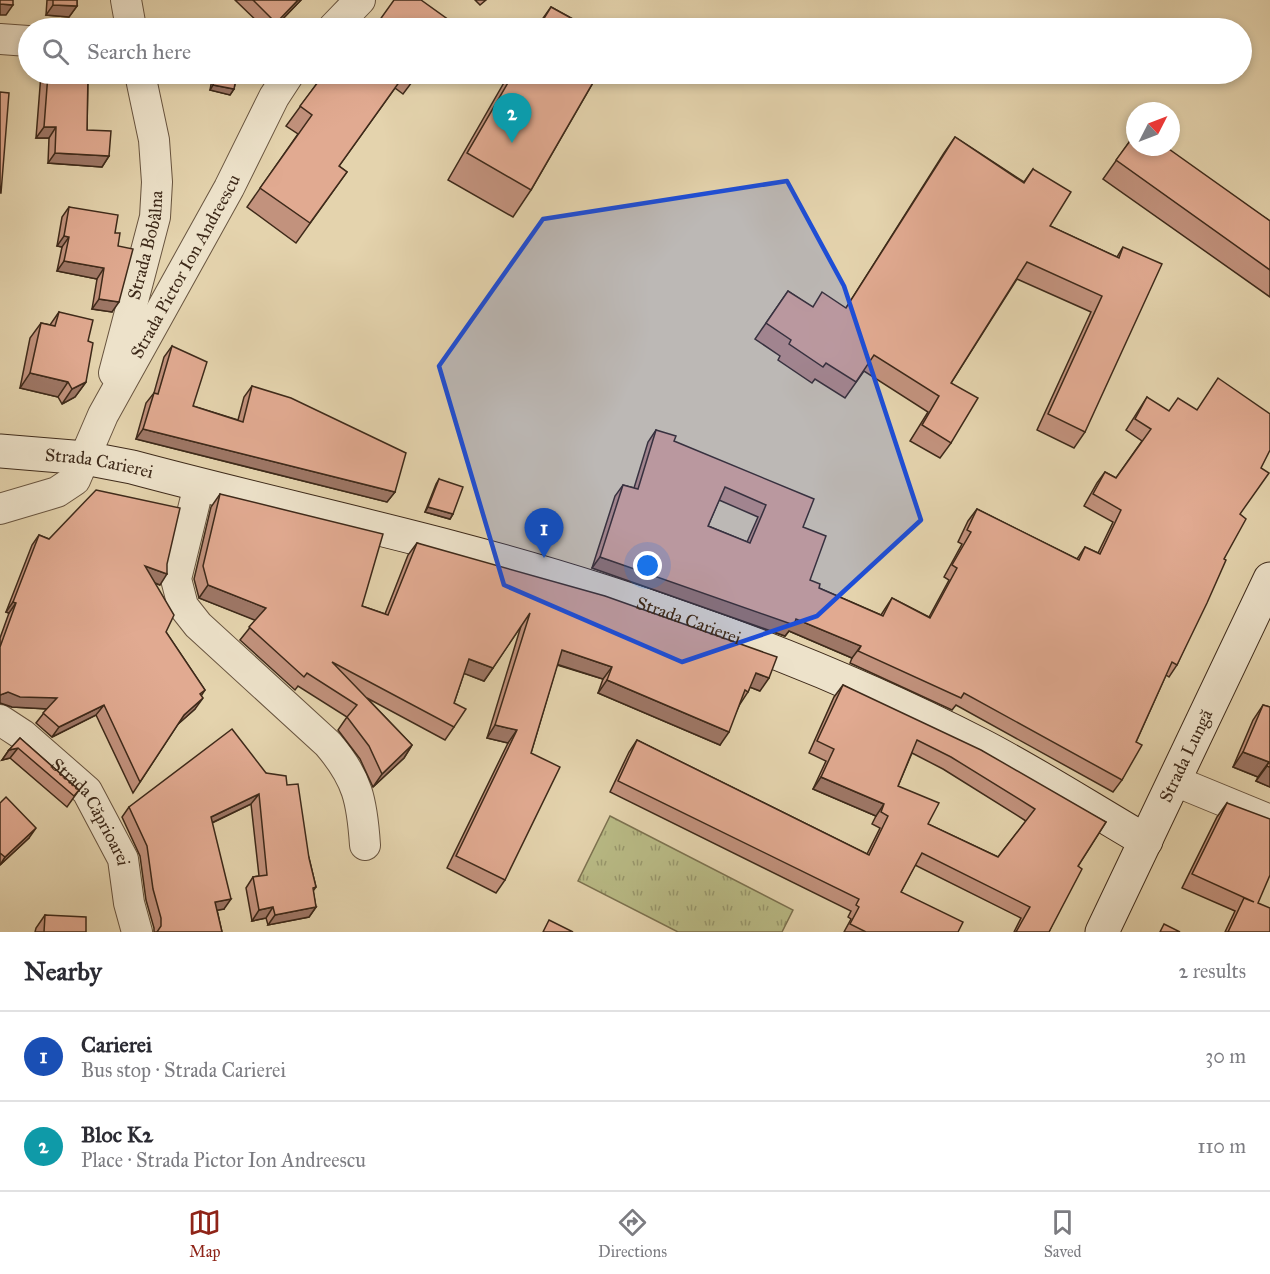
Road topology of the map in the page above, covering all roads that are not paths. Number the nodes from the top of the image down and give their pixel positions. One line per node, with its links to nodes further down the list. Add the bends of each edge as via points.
1 (126, 0): 3 (street)
2 (360, 0): 4 (street)
3 (129, 18)
4 (343, 18)
5 (0, 39): 6 (street)
6 (18, 40)
7 (142, 84): 9 (street, Strada Bobâlna, via 154,140 155,217)
8 (282, 84): 9 (street, Strada Pictor Ion Andreescu)
9 (103, 415): 11 (street, Strada Pictor Ion Andreescu)
10 (0, 451): 11 (street, Strada Carierei)
11 (85, 458): 12 (street, Strada Carierei); 13 (street, Strada Pictor Ion Andreescu, via 75,480 57,492)
12 (199, 485): 18 (street, Strada Carierei, via 490,557 603,591 733,637 983,746); 19 (street, via 176,579 183,606 198,625 346,765 362,808)
13 (0, 509)
14 (1270, 579): 16 (street, Strada Lungă)
15 (0, 720): 20 (street, Strada Căprioarei, via 87,791 123,859)
16 (1175, 781): 17 (street); 18 (street, Strada Lungă)
17 (1270, 820)
18 (1146, 841): 21 (street, Strada Lungă)
19 (365, 845)
20 (137, 932)
21 (1102, 932)

